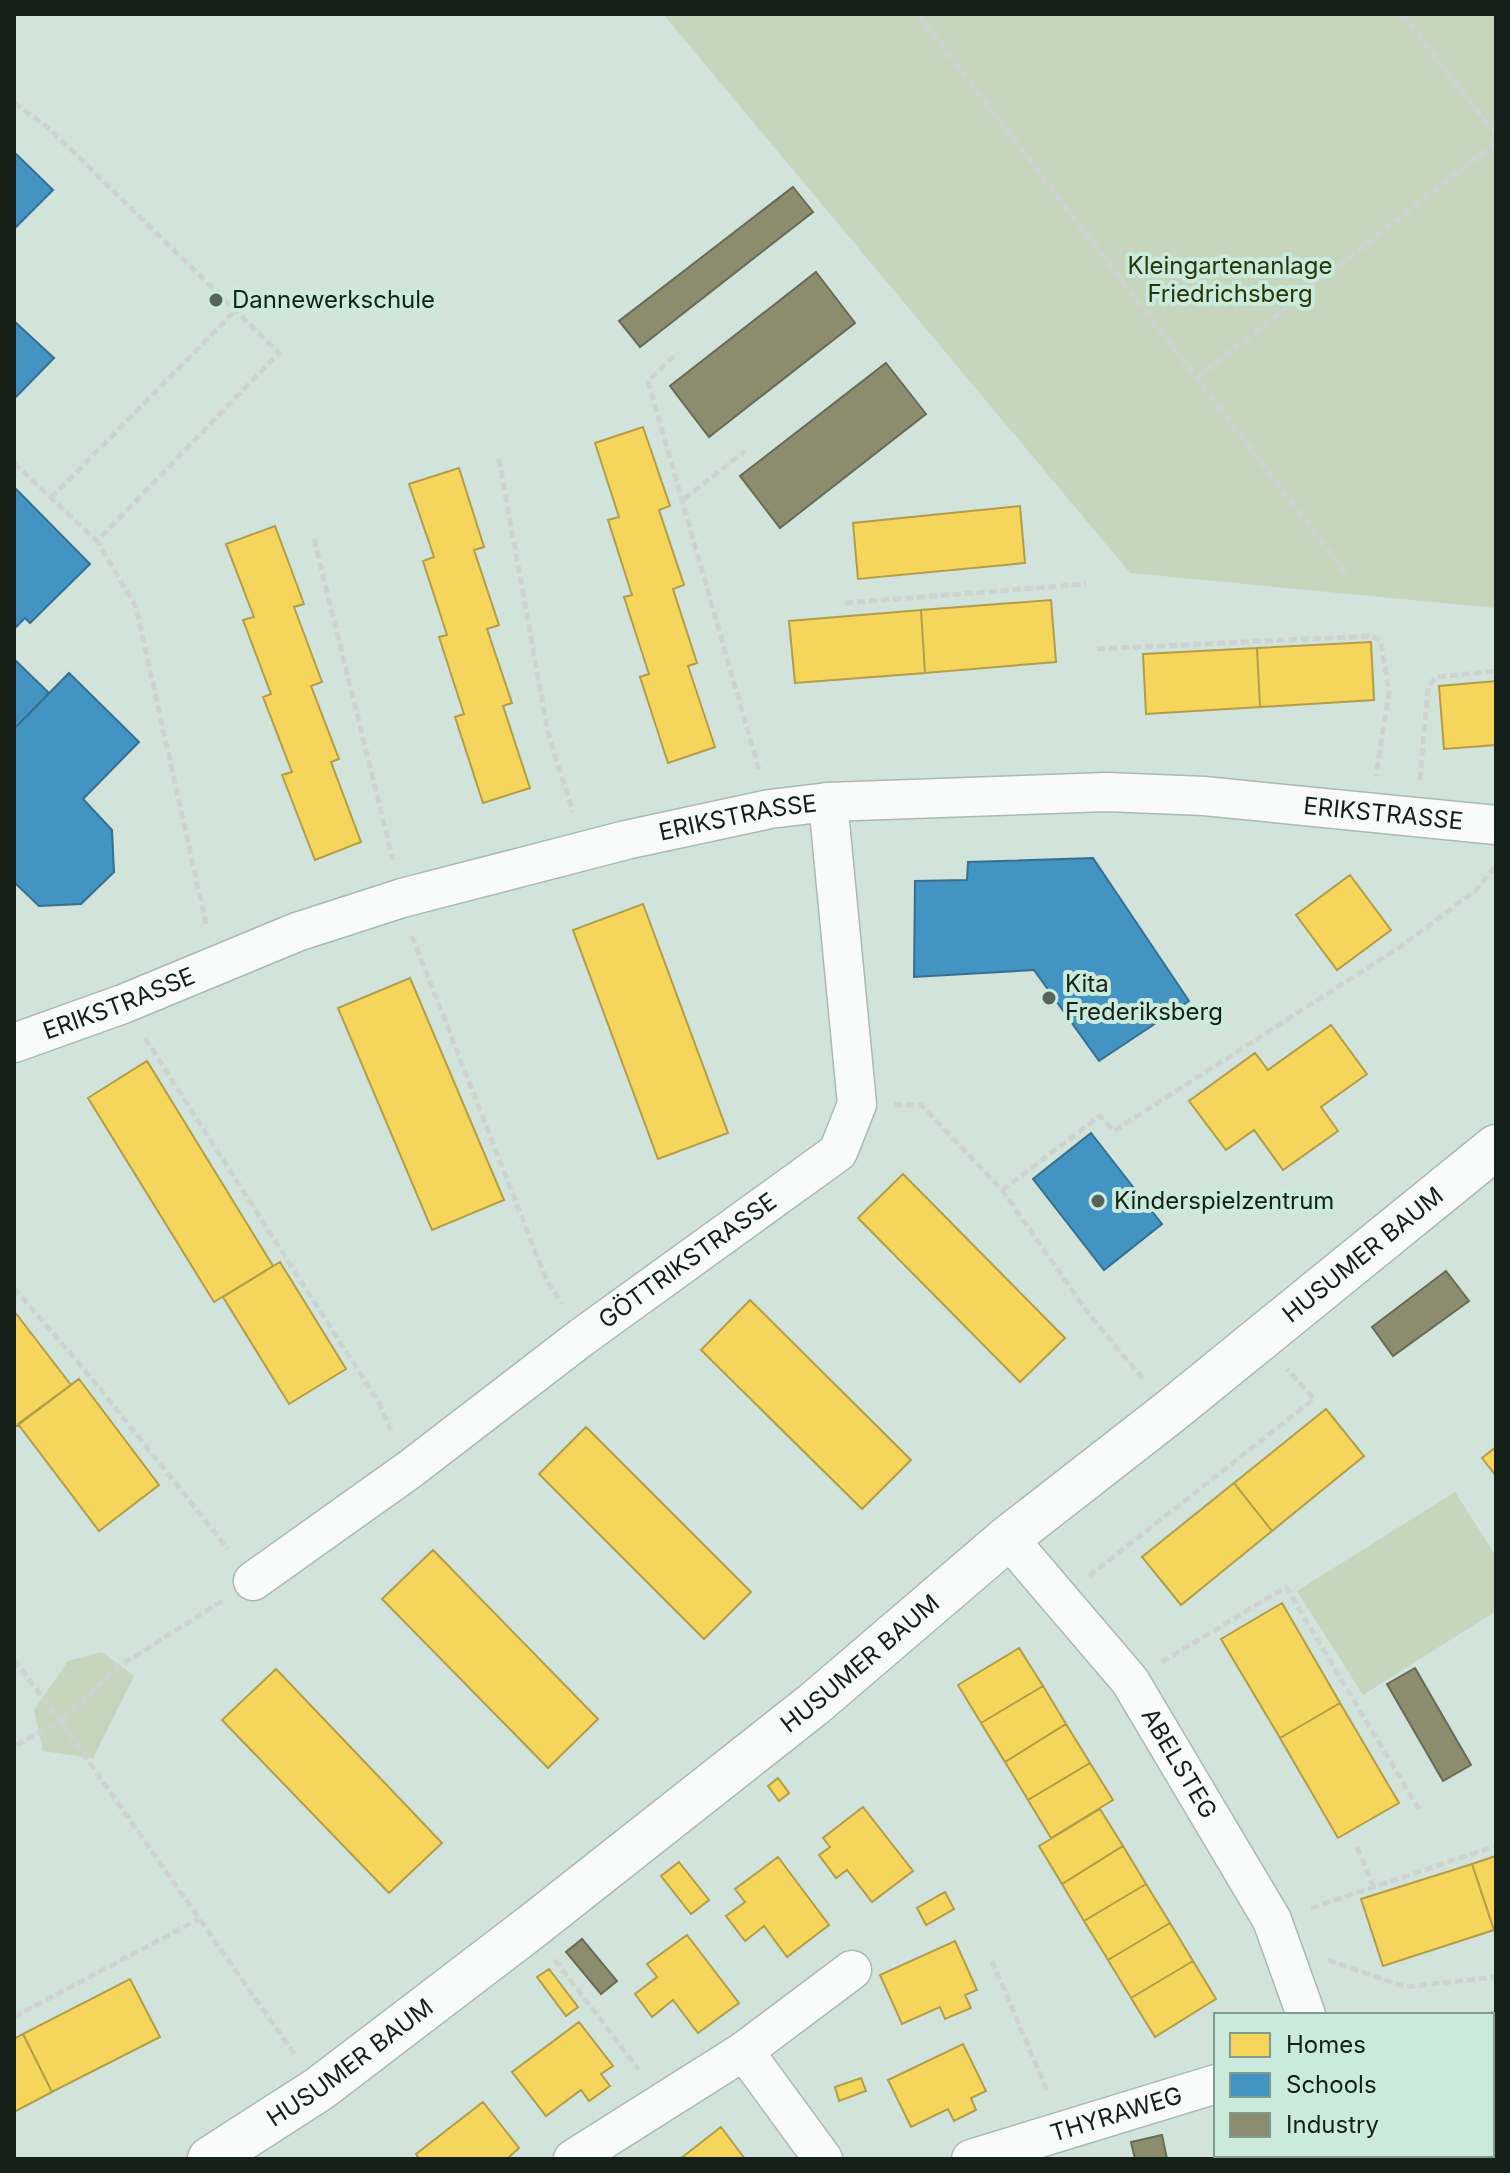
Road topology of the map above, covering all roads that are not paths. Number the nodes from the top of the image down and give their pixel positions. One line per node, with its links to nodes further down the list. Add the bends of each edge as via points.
1 (828, 802): 2 (street, ERIKSTRASSE, via 1107,792 1204,796); 3 (street, ERIKSTRASSE, via 770,809 402,898 297,932); 6 (street, GÖTTRIKSTRASSE, via 857,1104 838,1152)
2 (1496, 825)
3 (14, 1043)
4 (1496, 1147): 5 (street, HUSUMER BAUM)
5 (1008, 1538): 8 (street, ABELSTEG, via 1130,1681 1272,1920); 11 (street, HUSUMER BAUM, via 814,1704 530,1928 319,2089)
6 (253, 1581)
7 (852, 1970): 9 (street)
8 (1305, 2013)
9 (744, 2051): 12 (street); 13 (street)
10 (1214, 2085): 14 (street, THYRAWEG)
11 (210, 2159)
12 (573, 2159)
13 (823, 2159)
14 (971, 2159)

